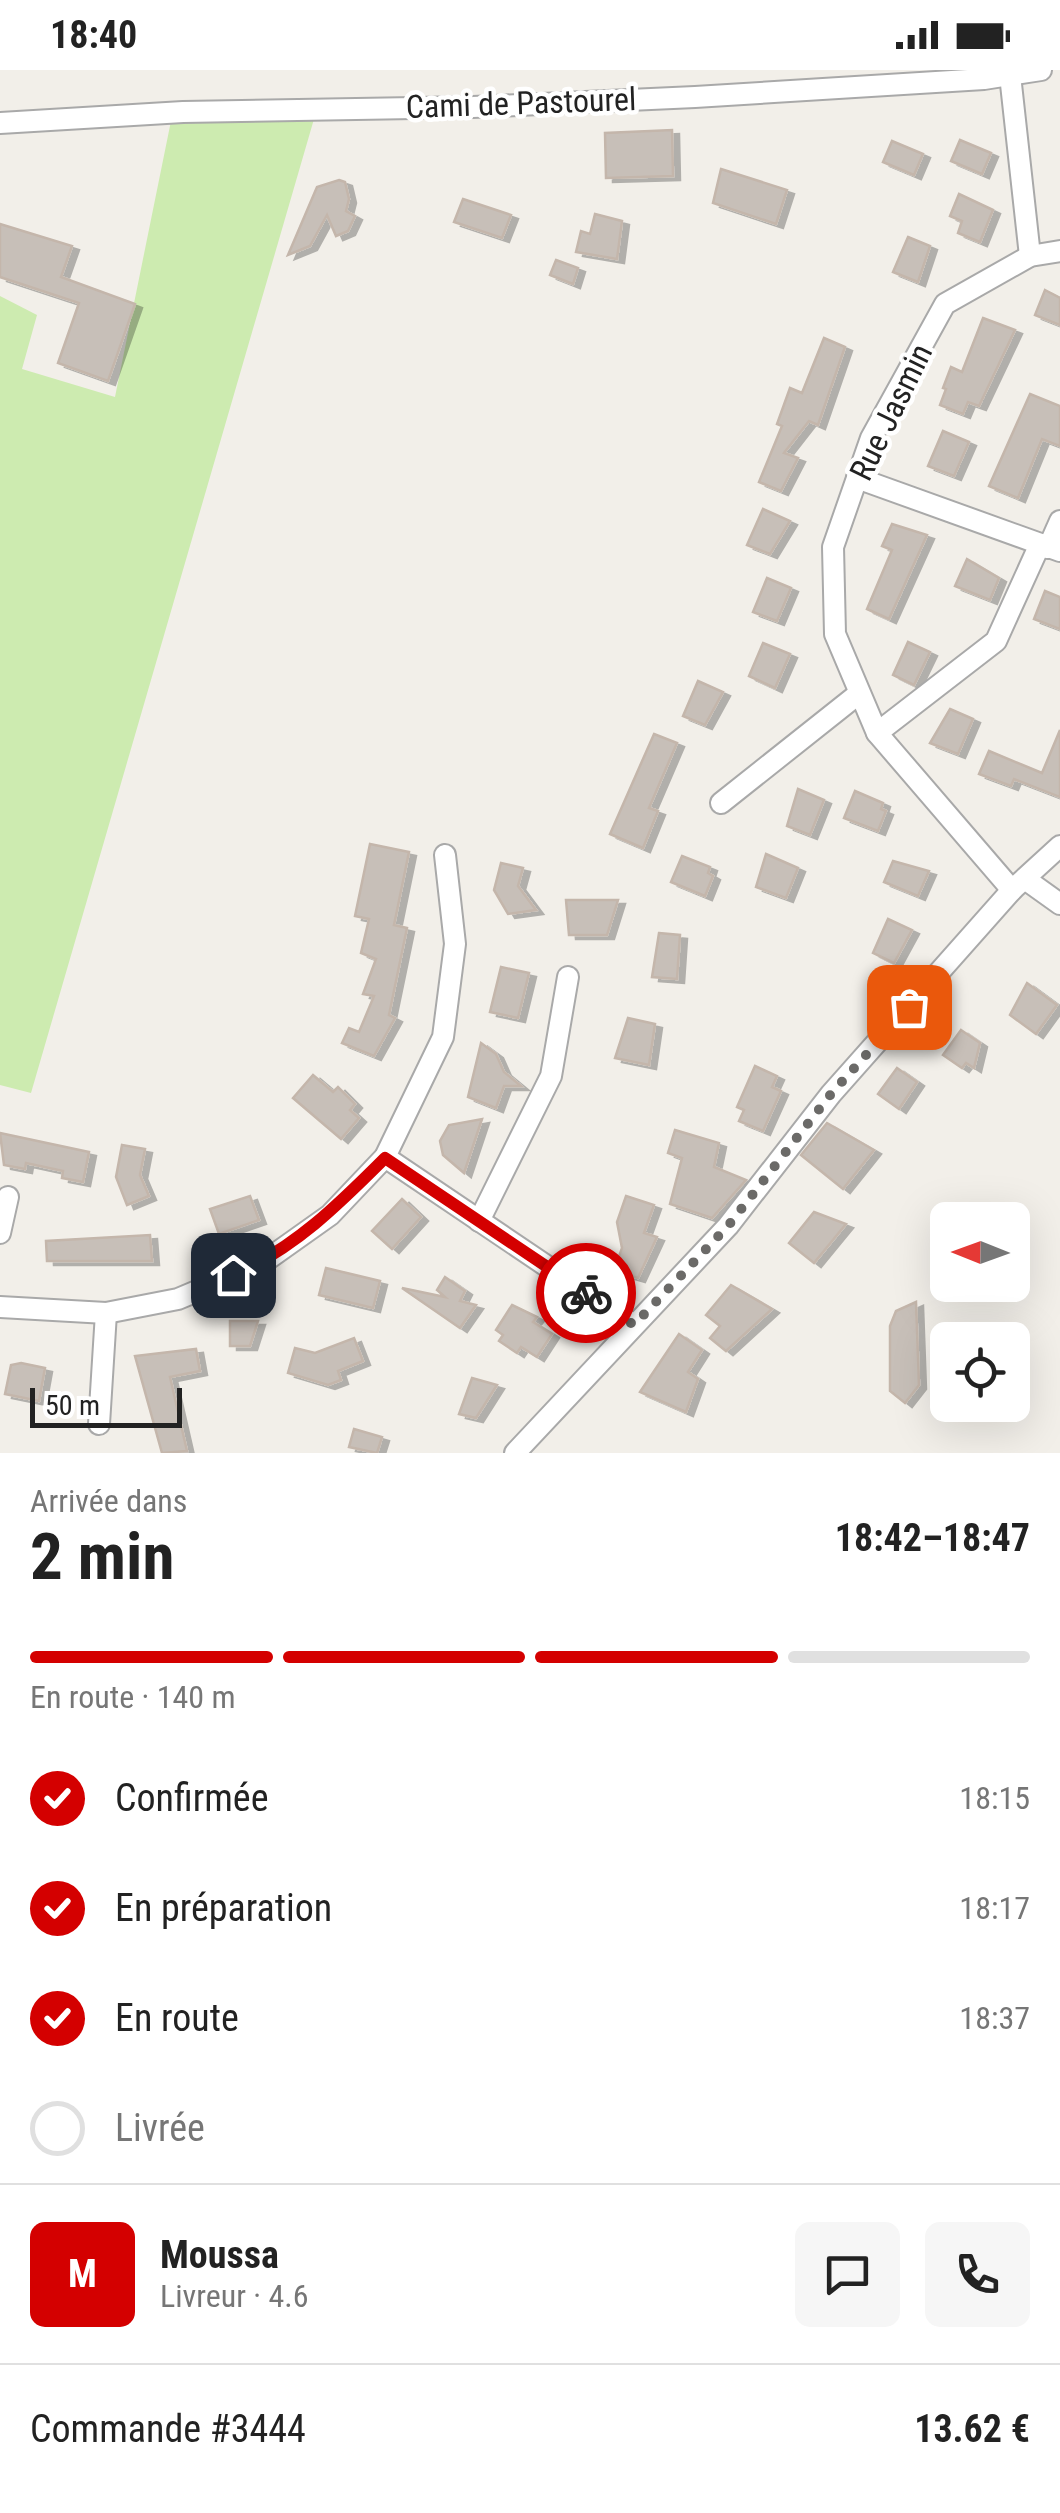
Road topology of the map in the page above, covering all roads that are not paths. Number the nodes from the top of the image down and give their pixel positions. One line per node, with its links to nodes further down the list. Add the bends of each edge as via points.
1 (1040, 70): 2 (street, Cami de Pastourel)
2 (1010, 75): 3 (street, Cami de Pastourel, via 491,106); 5 (street)
3 (0, 122)
4 (1060, 251): 5 (street, Rue Jasmin)
5 (1030, 256): 6 (street, Rue Jasmin, via 945,304 871,438)
6 (857, 478): 8 (street); 9 (street, Rue Jasmin, via 833,548 835,634)
7 (1060, 520): 8 (street)
8 (1049, 548): 10 (street, via 996,641)
9 (857, 695): 10 (street, Rue Jasmin); 11 (street)
10 (877, 733): 14 (street, Rue Jasmin)
11 (721, 802)
12 (1060, 846): 14 (street)
13 (446, 855): 17 (street, via 456,944 443,1037)
14 (1018, 884): 15 (street, Rue Jasmin); 23 (street, via 831,1094 728,1226)
15 (1060, 904)
16 (568, 977): 19 (street, via 551,1076)
17 (385, 1158): 19 (street); 22 (street, via 330,1215 261,1264 178,1298)
18 (8, 1197): 20 (street)
19 (479, 1221): 23 (street)
20 (0, 1234)
21 (0, 1306): 22 (street)
22 (106, 1313): 24 (street)
23 (634, 1325): 25 (street)
24 (98, 1424)
25 (515, 1453)

